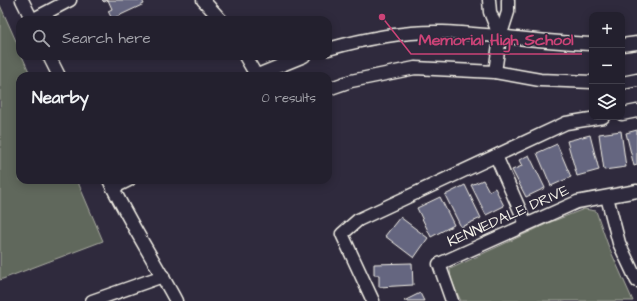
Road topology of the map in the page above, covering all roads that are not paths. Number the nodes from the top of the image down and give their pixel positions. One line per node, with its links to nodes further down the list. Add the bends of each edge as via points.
1 (22, 0): 6 (street)
2 (70, 0): 7 (street)
3 (203, 0): 8 (street)
4 (490, 0): 9 (street, via 490,12)
5 (508, 0): 9 (street, via 508,12)
6 (30, 16)
7 (40, 16)
8 (217, 16)
9 (500, 37): 11 (street); 13 (street, via 441,32 400,34); 20 (street)
10 (637, 43): 12 (street)
11 (589, 44)
12 (625, 45)
13 (332, 48)
14 (51, 60): 17 (street)
15 (247, 60): 18 (street)
16 (294, 60): 19 (street)
17 (57, 72)
18 (254, 72)
19 (266, 72)
20 (495, 72): 22 (street, via 540,80); 24 (street, via 415,68 351,81)
21 (637, 80): 23 (street)
22 (589, 82)
23 (625, 82)
24 (332, 88)
25 (637, 111): 26 (street)
26 (625, 113)
27 (589, 119): 28 (street, via 566,123)
28 (496, 156): 32 (street); 37 (street, via 358,220 342,234)
29 (111, 184): 33 (street, via 121,206)
30 (637, 191): 31 (street, KENNEDALE DRIVE)
31 (606, 197): 32 (street, KENNEDALE DRIVE, via 577,202); 34 (street, via 620,243)
32 (526, 224): 38 (street, KENNEDALE DRIVE, via 439,264)
33 (163, 276): 35 (street); 36 (street)
34 (637, 281)
35 (92, 301)
36 (176, 301)
37 (373, 301)
38 (452, 301)

